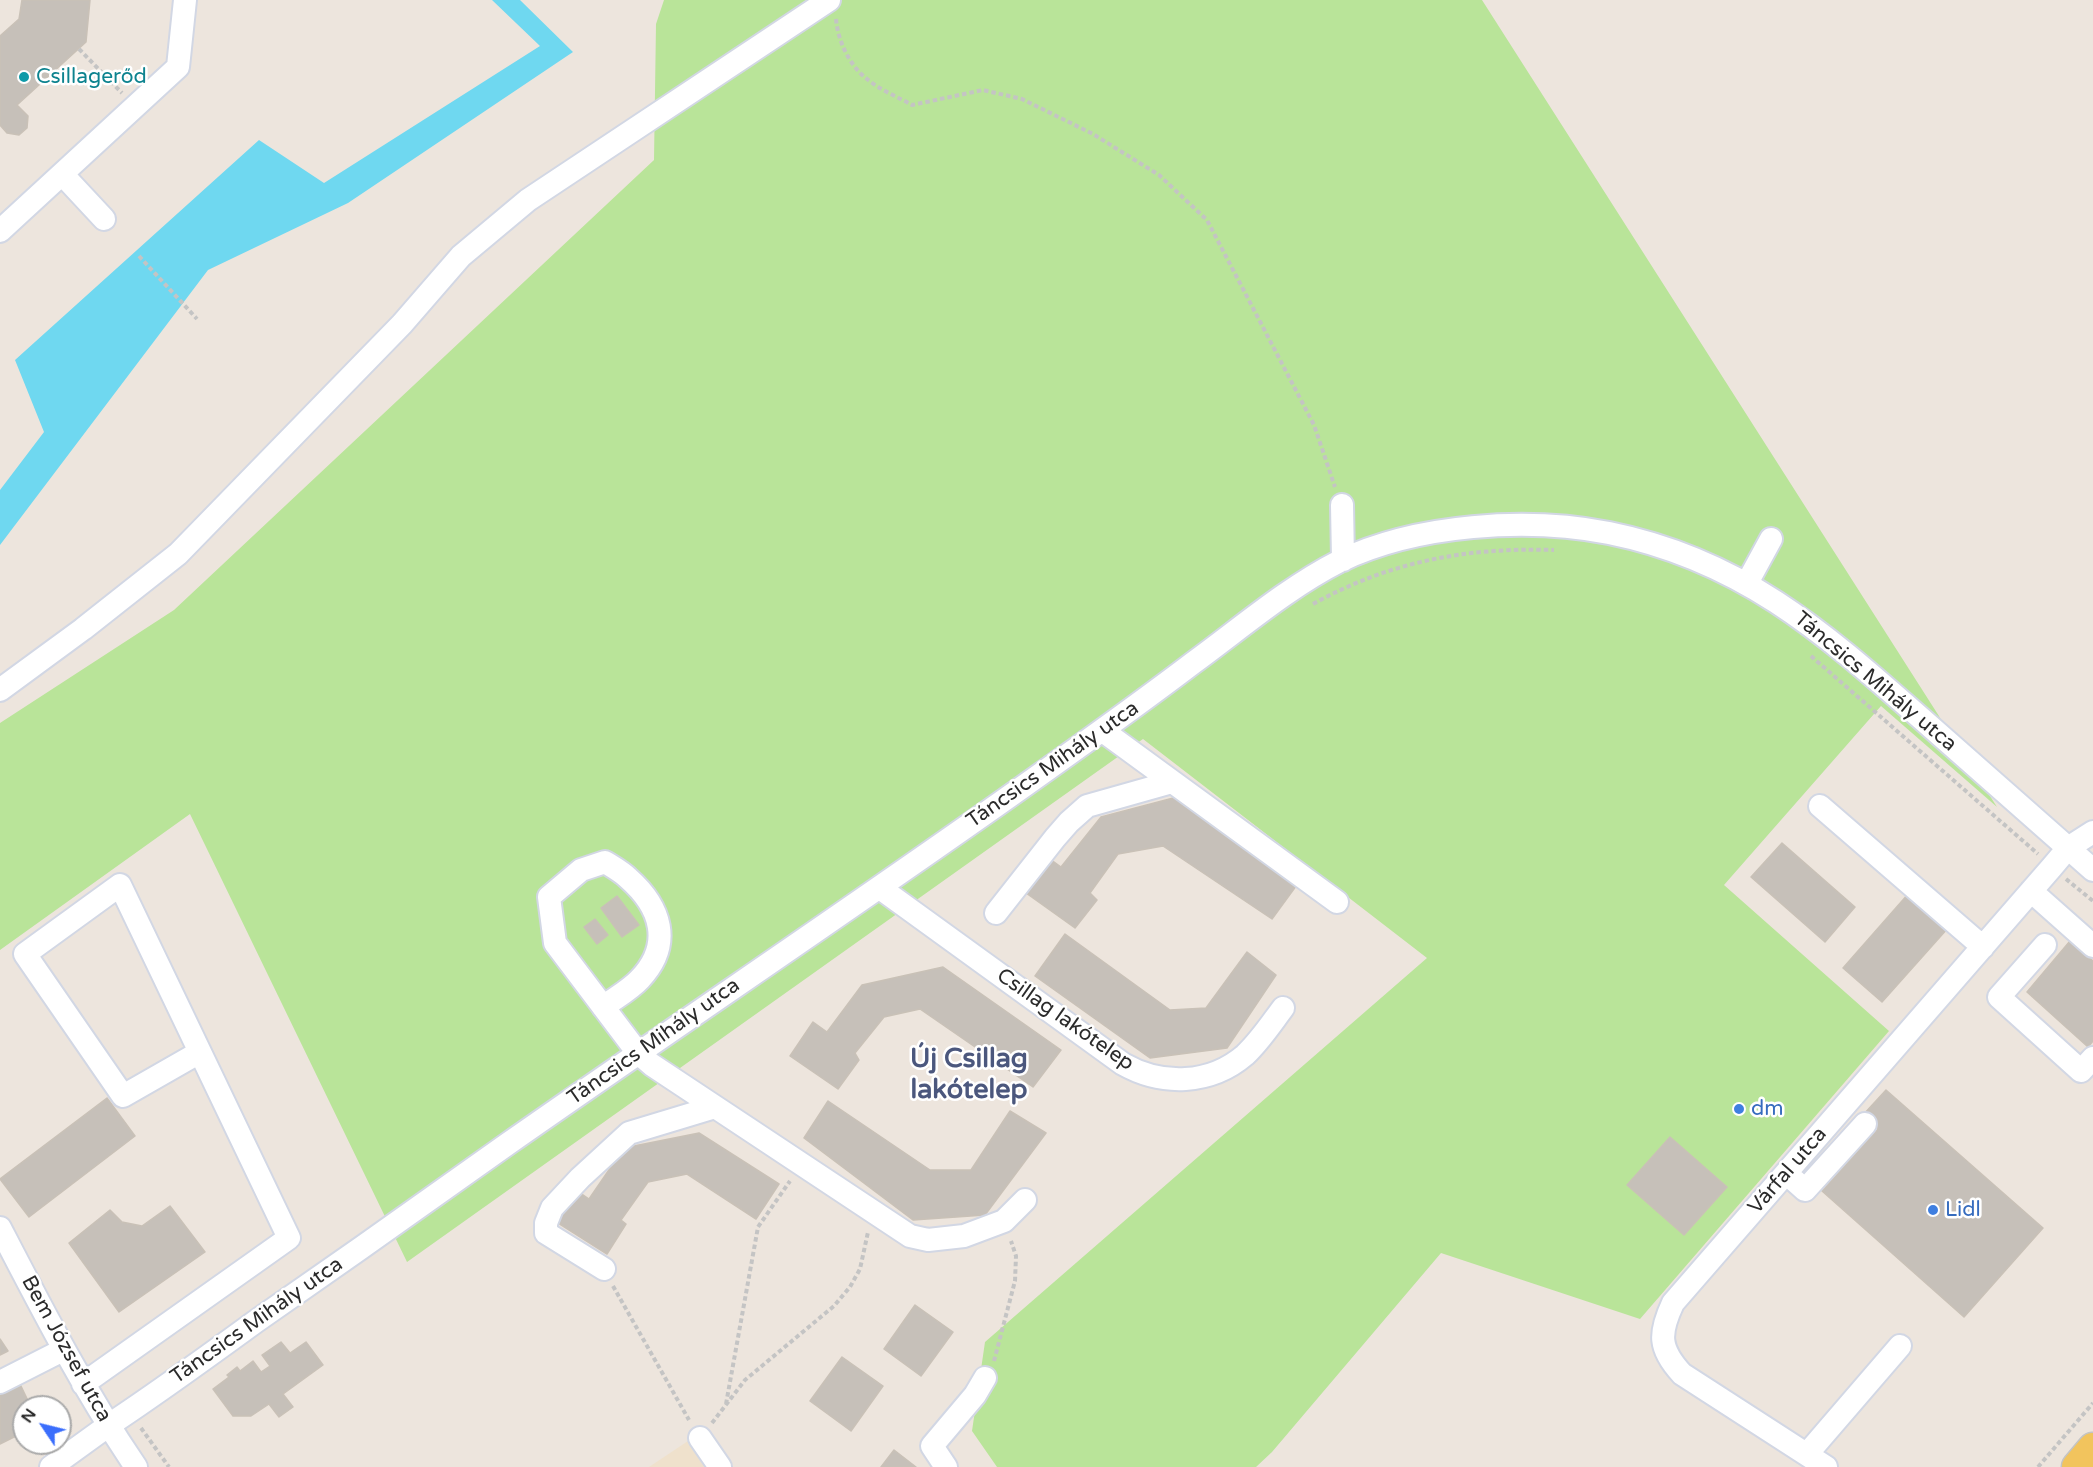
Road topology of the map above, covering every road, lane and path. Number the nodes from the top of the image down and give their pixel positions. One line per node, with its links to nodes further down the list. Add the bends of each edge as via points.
1 (186, 0): 4 (street, via 178,67)
2 (832, 6): 10 (path, via 837,34 848,57 867,79 912,105 983,90 1022,99 1093,134 1159,175 1207,220 1314,425); 17 (street, via 528,200 461,256 402,324 178,554)
3 (79, 49): 4 (path)
4 (135, 107): 5 (street)
5 (63, 175): 6 (street); 7 (street)
6 (104, 219)
7 (0, 231)
8 (139, 256): 9 (path)
9 (197, 319)
10 (1341, 505): 13 (street)
11 (1771, 539): 14 (street)
12 (1559, 550): 15 (path, via 1484,551 1400,566 1359,581)
13 (1343, 560): 14 (street, Táncsics Mihály utca, via 1376,547 1449,530 1559,526 1651,543); 18 (street, Táncsics Mihály utca, via 1297,586)
14 (1748, 583): 22 (street, Táncsics Mihály utca, via 1849,655)
15 (1305, 609)
16 (1806, 652): 23 (path)
17 (0, 690)
18 (1103, 731): 19 (street); 25 (street, Táncsics Mihály utca)
19 (1172, 782): 27 (street); 29 (street, via 1087,806 1055,838)
20 (1820, 806): 32 (street)
21 (2093, 832): 22 (street, Várfal utca)
22 (2068, 849): 23 (street, Várfal utca); 24 (street, Táncsics Mihály utca)
23 (2052, 867): 26 (street, Várfal utca); 28 (path)
24 (2093, 870)
25 (880, 888): 34 (street, Csillag lakótelep, via 1140,1073 1186,1079 1226,1067 1256,1044); 36 (street, Táncsics Mihály utca)
26 (2031, 891): 31 (street); 32 (street, Várfal utca)
27 (1337, 902)
28 (2093, 902)
29 (996, 913)
30 (2045, 945): 37 (street, via 1999,998 2081,1071)
31 (2093, 946)
32 (1983, 947): 41 (street, Várfal utca)
33 (603, 1007): 33 (street, via 555,943 549,897 581,870 605,862 628,877 648,899 661,938 655,957 640,979); 36 (street)
34 (1283, 1008)
35 (200, 1052): 35 (street, via 120,885 25,954 123,1096); 51 (street, via 289,1238)
36 (638, 1053): 38 (street); 54 (street, Táncsics Mihály utca)
37 (2093, 1058)
38 (716, 1107): 40 (street); 46 (street, via 630,1133 552,1208 546,1233)
39 (1865, 1124): 41 (street, via 1805,1190)
40 (802, 1164): 43 (street); 53 (path, via 758,1227)
41 (1786, 1173): 58 (street, Várfal utca, via 1673,1303 1662,1338 1671,1362 1682,1374)
42 (1025, 1200): 44 (street)
43 (871, 1210): 44 (street, via 910,1236 928,1240 964,1236); 53 (path, via 866,1248 850,1287 834,1306 745,1380)
44 (1004, 1221): 49 (path, via 1016,1256 1015,1281 997,1356)
45 (0, 1228): 48 (street, Bem József utca)
46 (604, 1269): 56 (path)
47 (1900, 1346): 58 (street)
48 (63, 1350): 50 (street); 51 (street, Bem József utca)
49 (985, 1378): 63 (street, via 932,1446)
50 (0, 1382)
51 (83, 1384): 55 (street, Bem József utca)
52 (2093, 1403): 64 (path)
53 (726, 1405): 56 (path)
54 (129, 1411): 55 (street, Táncsics Mihály utca); 61 (path)
55 (109, 1425): 59 (street, Táncsics Mihály utca); 60 (street, Bem József utca)
56 (700, 1438): 62 (street)
57 (2093, 1448): 65 (main road)
58 (1815, 1462)
59 (51, 1467)
60 (136, 1467)
61 (169, 1467)
62 (720, 1467)
63 (946, 1467)
64 (2038, 1467)
65 (2077, 1467)

